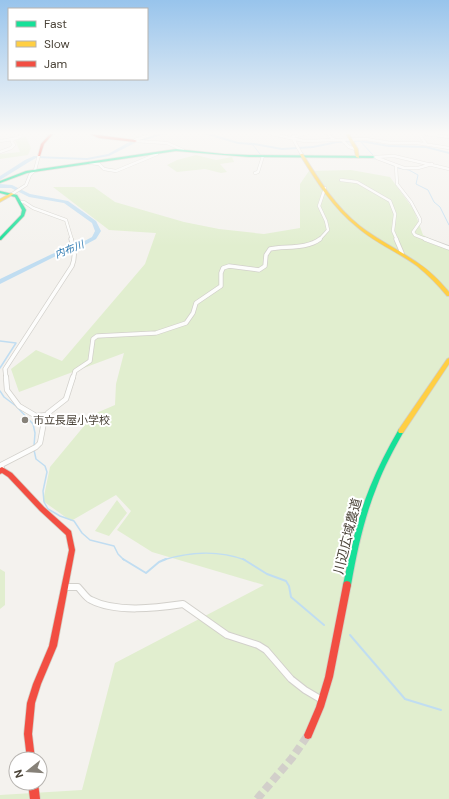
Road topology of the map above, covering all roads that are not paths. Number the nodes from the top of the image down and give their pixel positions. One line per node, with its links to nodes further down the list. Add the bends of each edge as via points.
1 (29, 171): 8 (street)
2 (34, 171): 11 (street, via 26,185)
3 (258, 171): 6 (street)
4 (311, 171): 9 (street)
5 (397, 171): 15 (street, via 398,184 420,219 413,232 415,235)
6 (255, 173)
7 (341, 180): 16 (street, via 357,182 390,201 394,209 394,236)
8 (0, 182)
9 (325, 188): 16 (street, via 360,226); 19 (street, via 319,206 328,230 321,239 311,244 270,249 266,255 265,266 259,270 229,266 223,268 221,286 196,303 186,323 156,333 94,337 90,361 76,371 66,399)
10 (0, 192): 11 (street)
11 (14, 193): 12 (street); 13 (street)
12 (0, 201)
13 (20, 202): 14 (street, via 24,210 23,215); 19 (street, via 66,220 75,251 72,266 5,369 7,390 19,406 36,416)
14 (0, 239)
15 (449, 248)
16 (402, 253): 17 (street, via 431,273)
17 (449, 295)
18 (449, 360): 22 (street, 川辺広域農道, via 408,420 368,498 348,568 332,669)
19 (47, 415): 20 (street, via 40,443 2,465)
20 (1, 471): 21 (street, via 10,475 69,534 72,550)
21 (65, 587): 22 (street, via 78,587 90,600 118,608 183,604 227,635 258,644 291,679); 24 (street, via 53,646 36,684 31,703 28,734)
22 (322, 700): 23 (street, 川辺広域農道)
23 (308, 735)
24 (30, 751)

